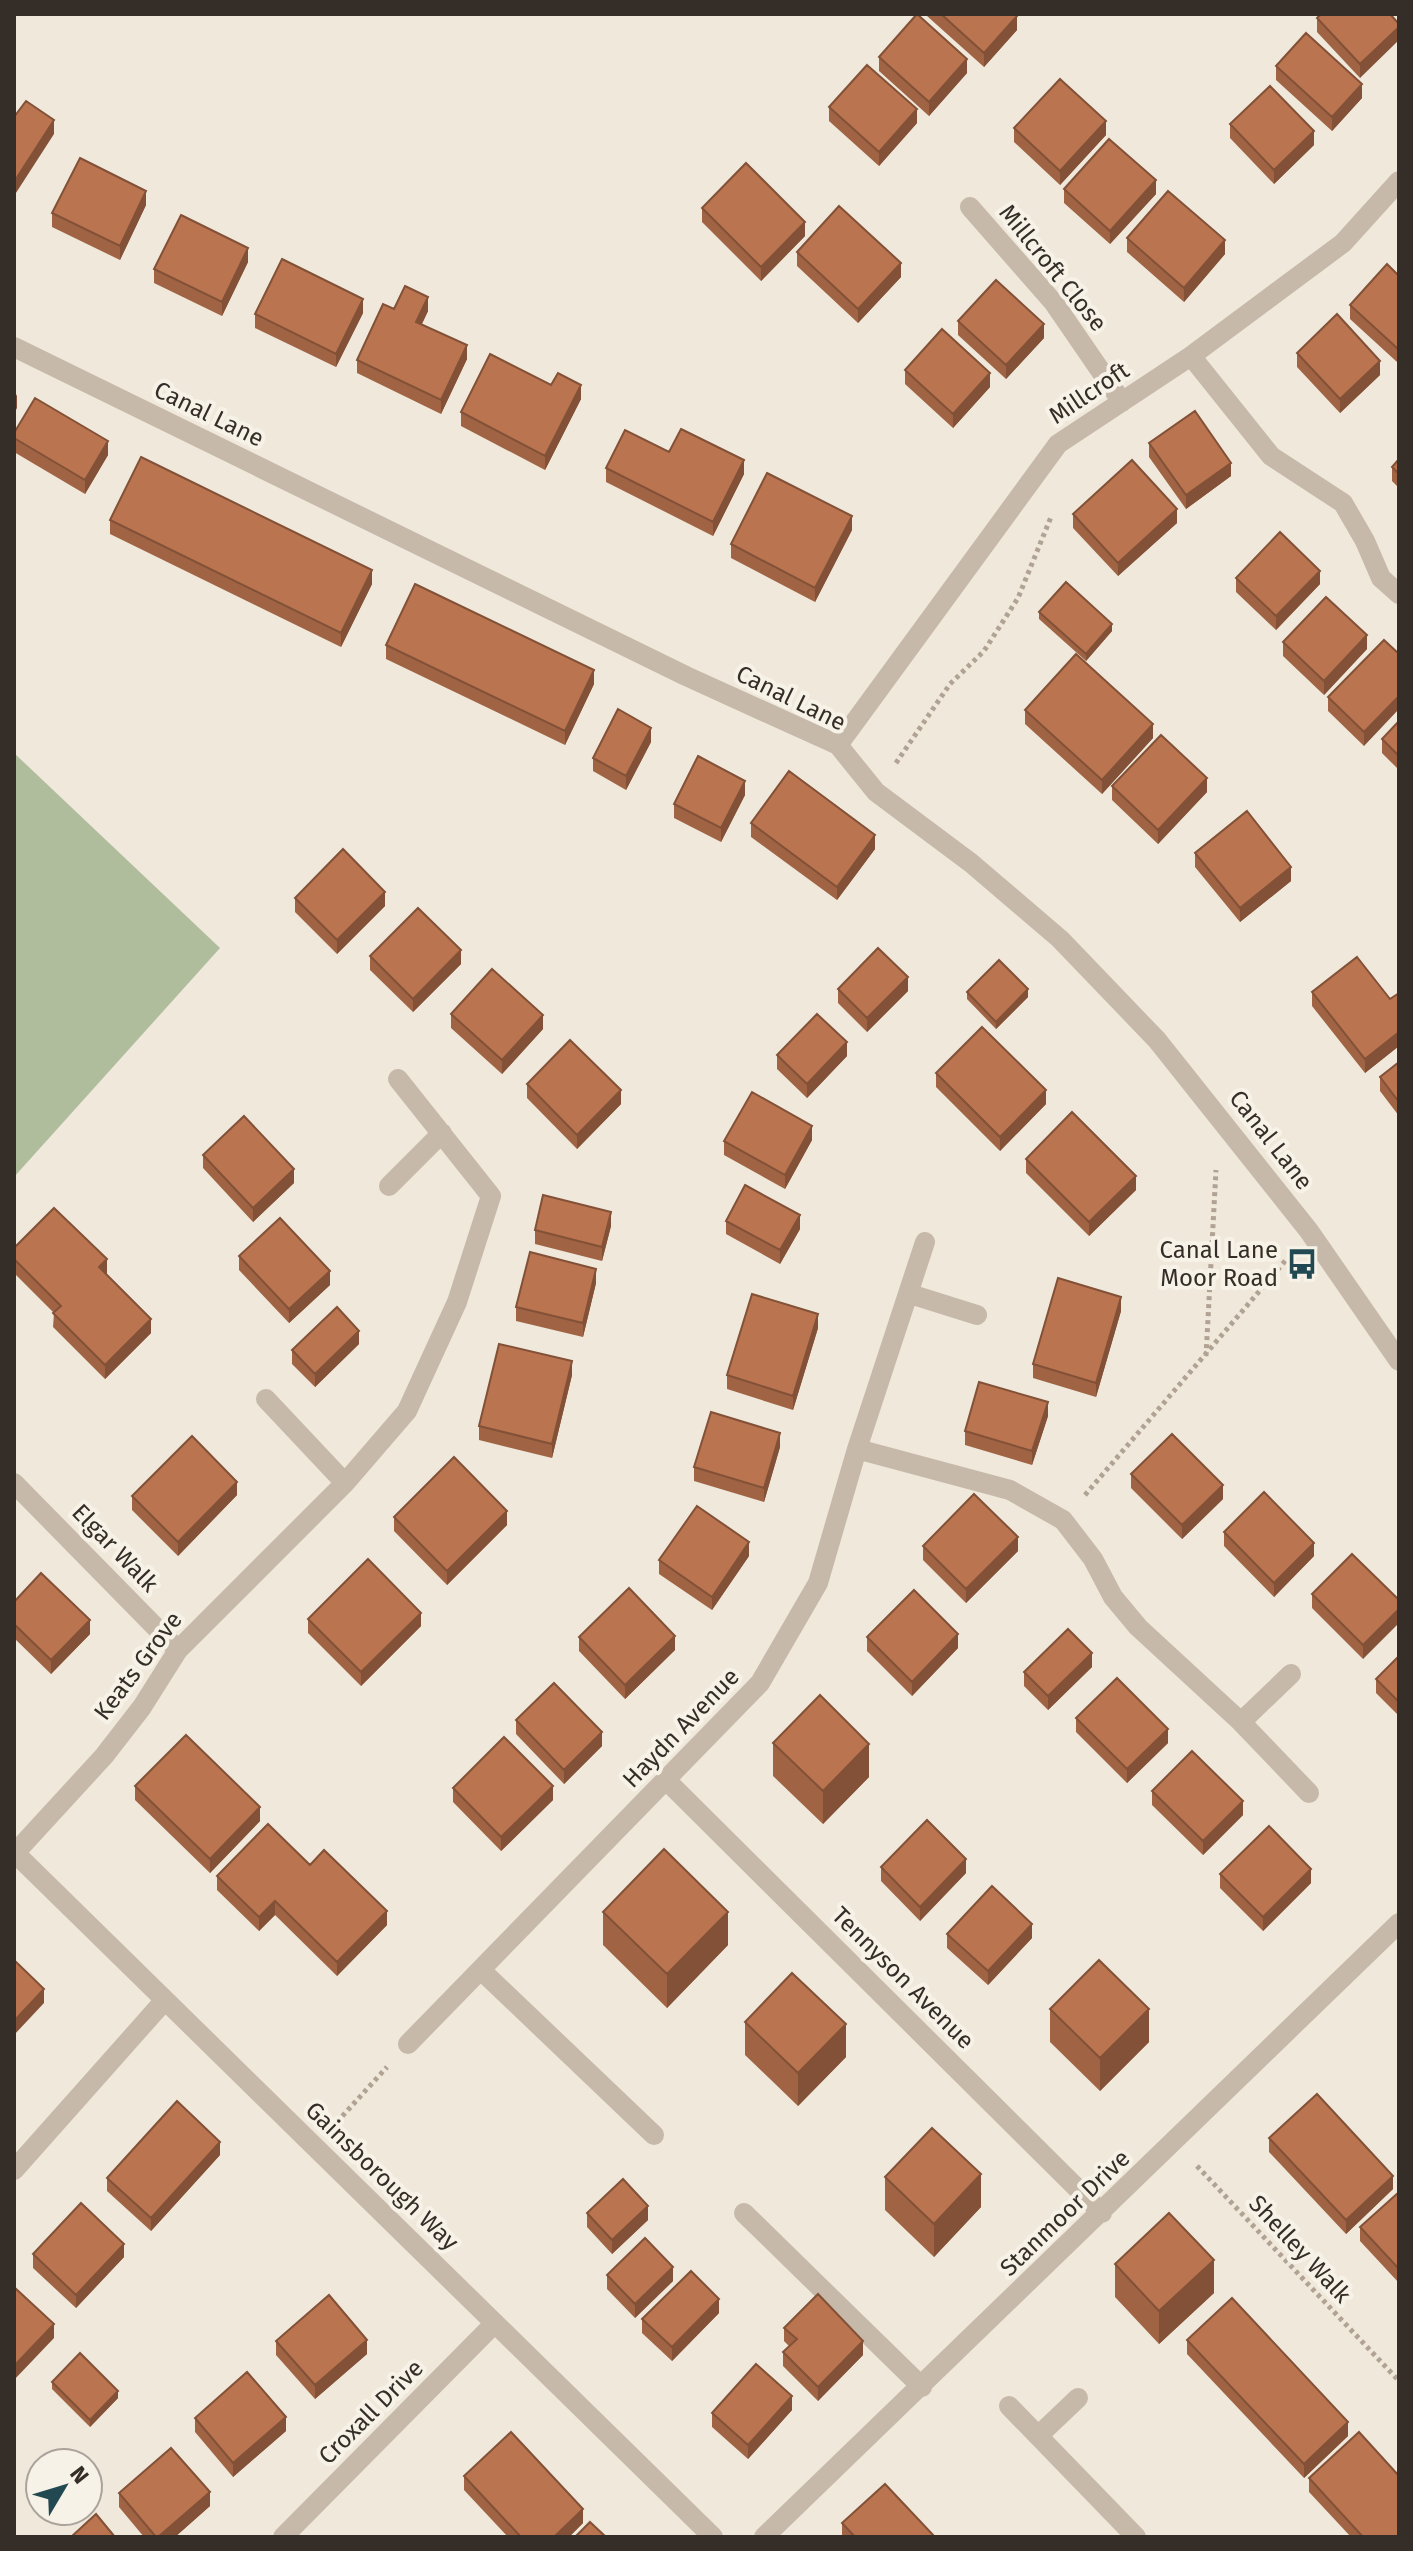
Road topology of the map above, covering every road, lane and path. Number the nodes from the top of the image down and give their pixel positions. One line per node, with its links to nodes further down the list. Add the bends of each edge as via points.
1 (1399, 181): 4 (street, Millcroft, via 1343,243)
2 (970, 207): 5 (street, Millcroft Close, via 1054,303)
3 (14, 347): 8 (street, Canal Lane)
4 (1191, 356): 5 (street, Millcroft); 7 (street, via 1271,456 1343,503 1381,578)
5 (1122, 402): 8 (street, Millcroft, via 1058,444)
6 (1053, 506): 9 (path, via 1018,598 984,651 950,684)
7 (1399, 594)
8 (838, 745): 9 (street, Canal Lane)
9 (876, 792): 11 (street, Canal Lane, via 1060,939 1157,1040)
10 (398, 1079): 12 (street, Keats Grove)
11 (1219, 1116): 14 (street, Canal Lane); 18 (path)
12 (442, 1133): 13 (street); 23 (street, Keats Grove, via 491,1196 457,1302 407,1411)
13 (389, 1186)
14 (1309, 1231): 18 (path); 19 (street, Canal Lane)
15 (925, 1242): 16 (street, Haydn Avenue)
16 (910, 1294): 17 (street); 21 (street, Haydn Avenue)
17 (977, 1315)
18 (1206, 1357): 24 (path)
19 (1399, 1361)
20 (266, 1399): 23 (street)
21 (857, 1449): 24 (street, via 1010,1490); 28 (street, Haydn Avenue, via 818,1583 760,1683)
22 (14, 1483): 25 (street, Elgar Walk)
23 (345, 1483): 25 (street, Keats Grove)
24 (1063, 1520): 27 (street, via 1138,1627)
25 (178, 1650): 30 (street, Keats Grove, via 104,1756)
26 (1291, 1674): 27 (street)
27 (1241, 1722): 29 (street)
28 (667, 1781): 32 (street, Haydn Avenue); 40 (street, Tennyson Avenue)
29 (1309, 1793)
30 (15, 1852): 33 (street, Gainsborough Way)
31 (1399, 1923): 36 (street, Stanmoor Drive)
32 (482, 1971): 34 (street, Haydn Avenue); 35 (street)
33 (165, 2000): 37 (street, Gainsborough Way); 38 (street)
34 (408, 2044): 37 (path)
35 (654, 2135)
36 (1175, 2142): 40 (street, Stanmoor Drive); 42 (path, Shelley Walk)
37 (314, 2146): 41 (street, Gainsborough Way)
38 (14, 2170)
39 (744, 2213): 43 (street)
40 (1102, 2213): 43 (street, Stanmoor Drive)
41 (495, 2323): 47 (street, Croxall Drive); 48 (street, Gainsborough Way)
42 (1399, 2381)
43 (922, 2387): 49 (street, Stanmoor Drive)
44 (1078, 2398): 46 (street)
45 (1009, 2406): 46 (street)
46 (1038, 2436): 50 (street)
47 (283, 2537)
48 (713, 2537)
49 (764, 2537)
50 (1136, 2537)

